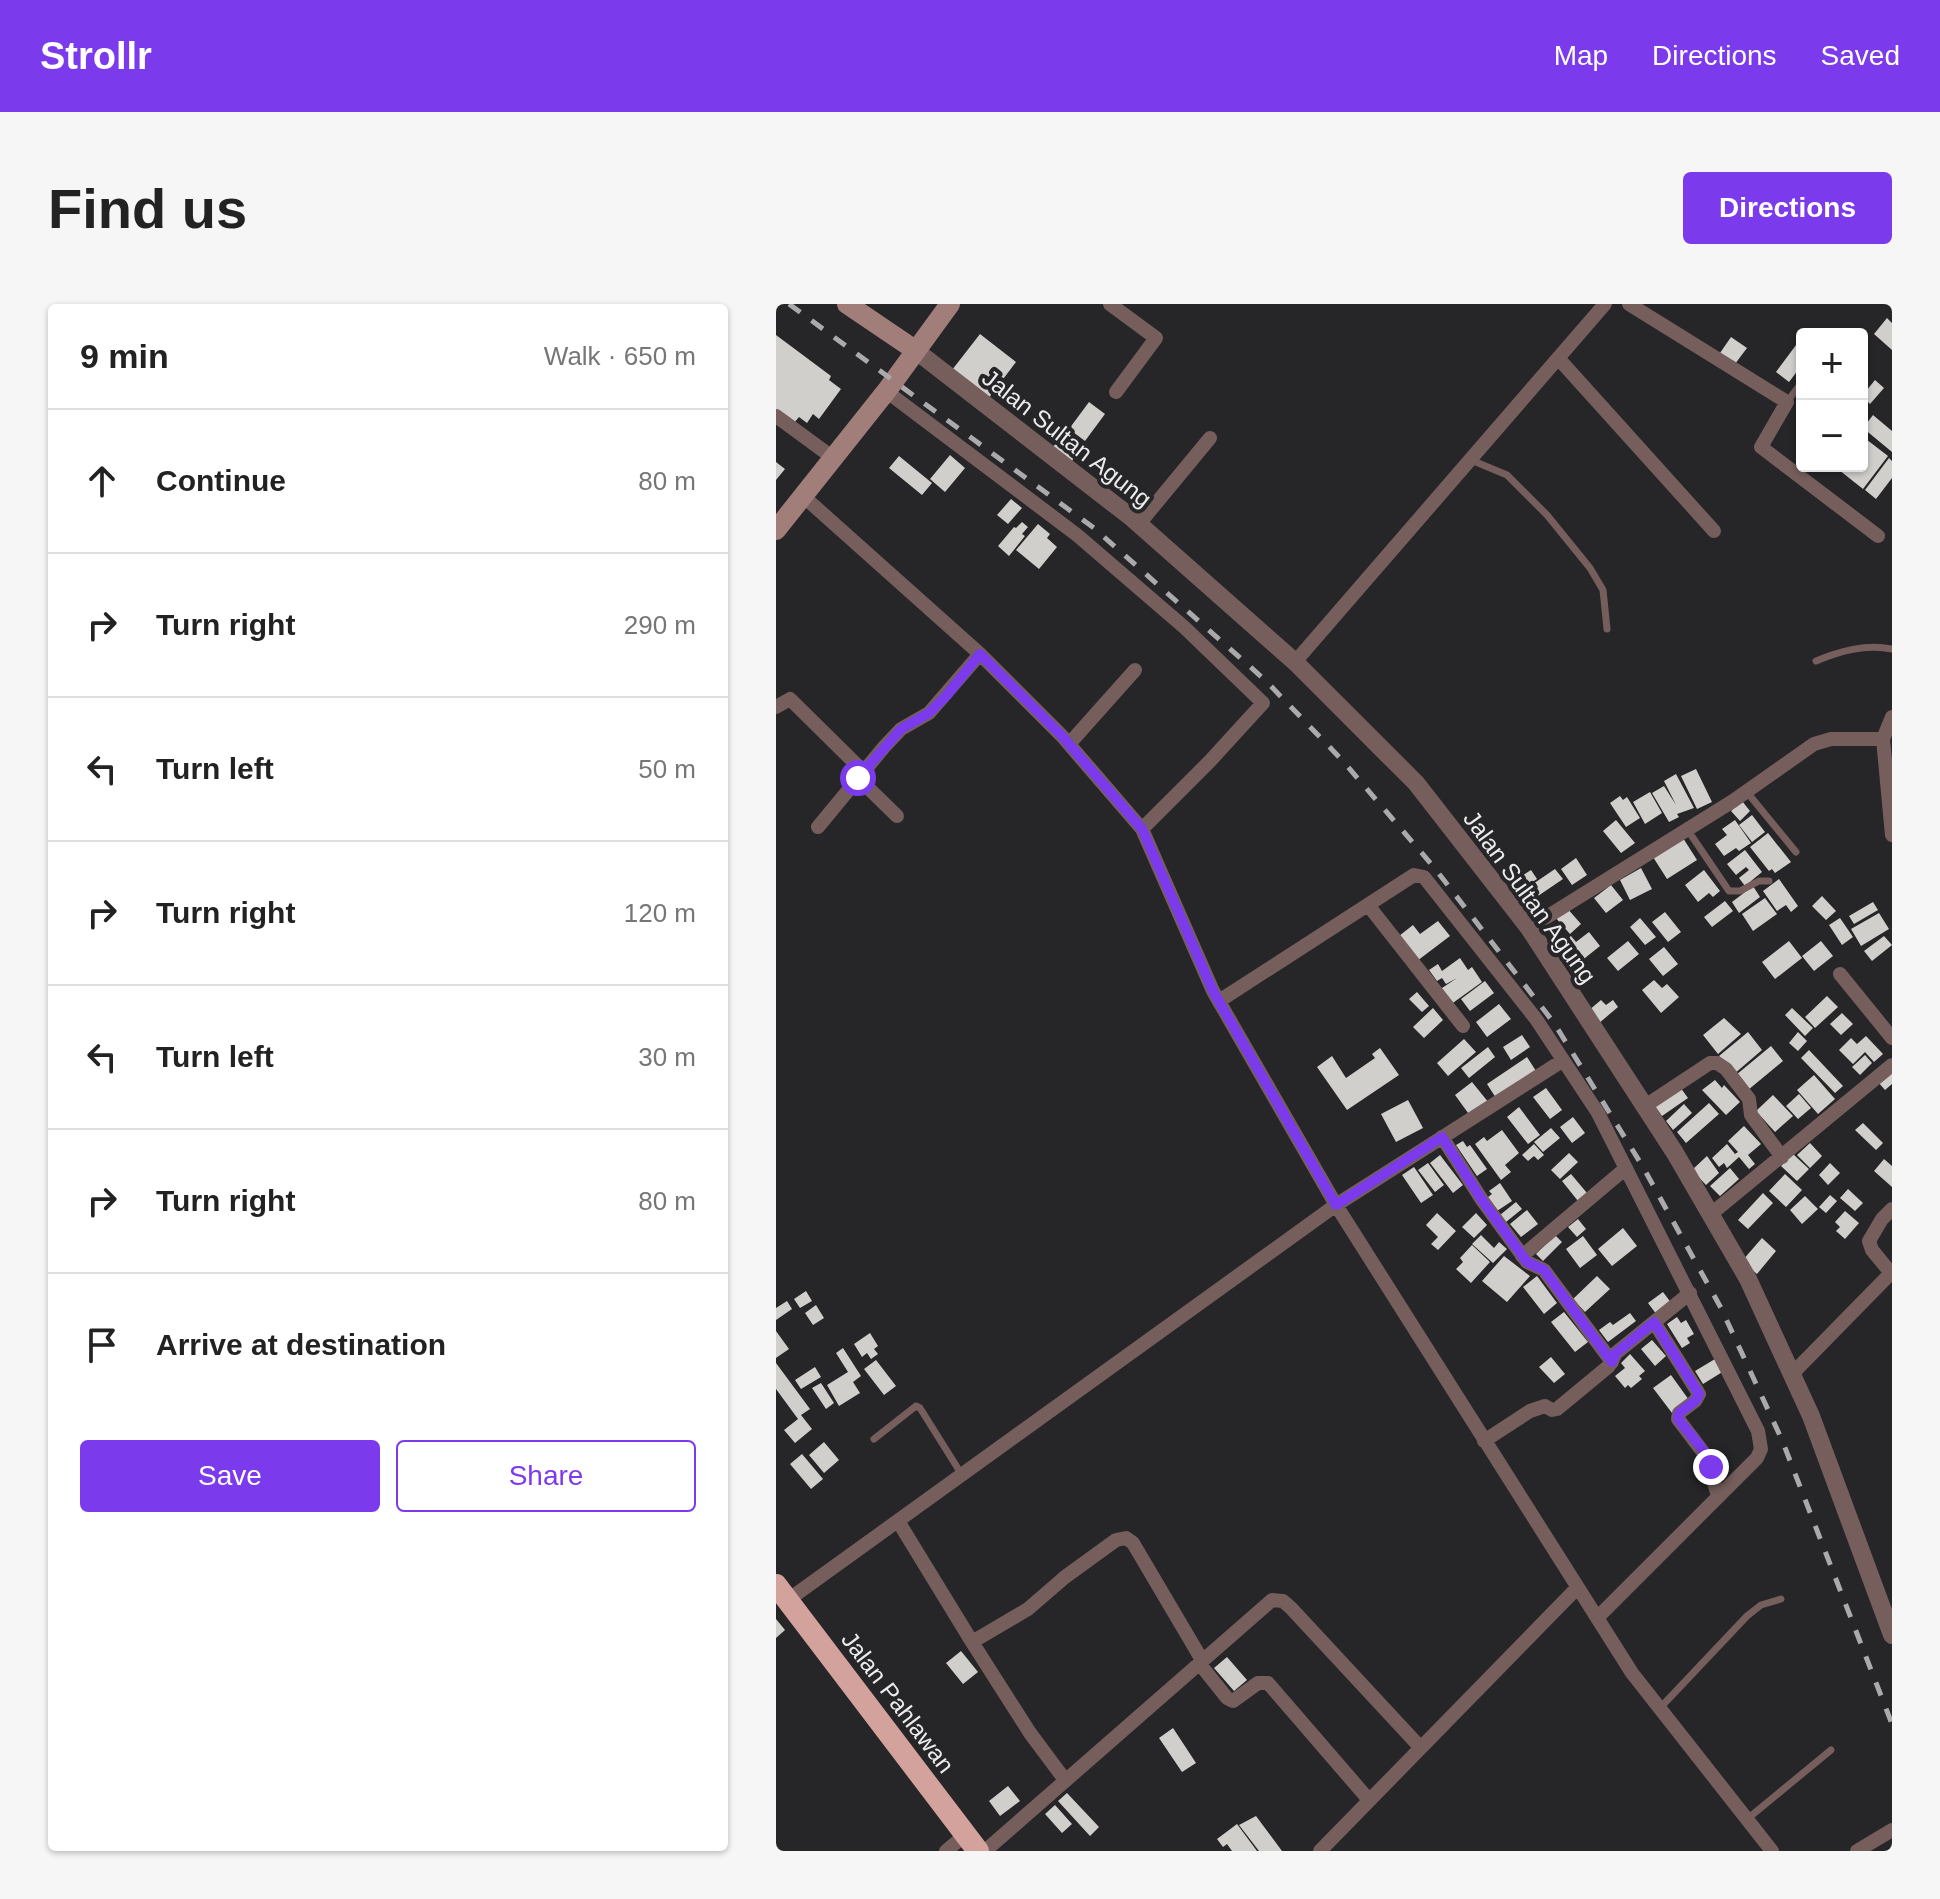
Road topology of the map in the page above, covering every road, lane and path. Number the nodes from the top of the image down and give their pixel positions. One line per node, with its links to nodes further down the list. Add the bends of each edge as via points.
1 (847, 304): 6 (main road)
2 (950, 304): 6 (main road)
3 (1110, 304): 10 (street, via 1156,338)
4 (1605, 304): 7 (street)
5 (1629, 304): 11 (street)
6 (915, 350): 9 (main road); 17 (street, Jalan Sultan Agung)
7 (1558, 358): 15 (street); 19 (street)
8 (1796, 390): 11 (lane)
9 (886, 391): 14 (main road); 35 (street, via 1077,535 1263,703)
10 (1116, 392)
11 (1787, 402): 20 (street, via 1761,447)
12 (776, 416): 14 (street)
13 (1210, 438): 17 (street)
14 (832, 457): 16 (main road)
15 (1469, 459): 21 (lane, via 1507,475 1547,515 1603,590); 25 (street)
16 (803, 496): 18 (main road); 23 (street)
17 (1139, 524): 25 (street, Jalan Sultan Agung)
18 (776, 530)
19 (1714, 531)
20 (1878, 536)
21 (1607, 629)
22 (1892, 649): 24 (lane, via 1841,651)
23 (980, 654): 30 (street); 31 (street, via 946,696 901,729)
24 (1816, 661)
25 (1295, 662): 41 (street, Jalan Sultan Agung, via 1416,783)
26 (1135, 670): 30 (street)
27 (776, 707): 31 (street, via 790,699)
28 (1892, 717): 29 (street)
29 (1883, 739): 32 (street, via 1814,744); 37 (street)
30 (1069, 744): 35 (street)
31 (861, 774): 33 (street); 34 (street)
32 (1746, 791): 36 (street); 38 (lane)
33 (897, 816)
34 (818, 827)
35 (1142, 829): 43 (street)
36 (1687, 829): 39 (lane, via 1729,891); 41 (street)
37 (1892, 835)
38 (1796, 852)
39 (1769, 881)
40 (1368, 905): 43 (street); 44 (street); 46 (street, via 1414,875 1424,877 1536,1019)
41 (1529, 928): 48 (street, Jalan Sultan Agung)
42 (1840, 974): 45 (street)
43 (1216, 996): 52 (street)
44 (1463, 1026)
45 (1892, 1038)
46 (1562, 1061): 49 (street); 51 (street, via 1598,1113)
47 (1892, 1065): 50 (street)
48 (1645, 1106): 50 (street, via 1717,1063 1749,1099 1751,1115); 54 (street, Jalan Sultan Agung)
49 (1442, 1137): 52 (street); 55 (street)
50 (1782, 1157): 54 (street)
51 (1626, 1168): 55 (street); 57 (street)
52 (1336, 1205): 62 (street); 63 (street)
53 (1892, 1209): 56 (street, via 1869,1241)
54 (1711, 1214): 60 (street, Jalan Sultan Agung)
55 (1522, 1256): 59 (street, via 1544,1270)
56 (1891, 1272): 60 (street)
57 (1690, 1293): 58 (street); 64 (street, via 1758,1431 1761,1449)
58 (1654, 1322): 59 (street); 64 (street, via 1699,1394 1678,1419 1706,1456)
59 (1612, 1362): 62 (street, via 1557,1409 1530,1411)
60 (1793, 1373): 70 (street, Jalan Sultan Agung)
61 (874, 1439): 63 (lane, via 916,1406)
62 (1484, 1441): 66 (street)
63 (962, 1475): 65 (street)
64 (1718, 1496): 69 (street)
65 (898, 1521): 67 (street); 71 (street)
66 (1577, 1588): 69 (street); 74 (street)
67 (779, 1589): 80 (highway, Jalan Pahlawan)
68 (1781, 1599): 73 (lane, via 1747,1616)
69 (1597, 1618): 73 (street)
70 (1892, 1635)
71 (972, 1642): 72 (street, via 1126,1538); 76 (street)
72 (1200, 1662): 74 (street, via 1272,1600 1283,1601); 76 (street); 77 (street, via 1233,1701 1258,1683 1268,1683)
73 (1658, 1709): 78 (street)
74 (1420, 1747): 77 (street)
75 (1831, 1750): 78 (lane)
76 (1065, 1780): 82 (street)
77 (1369, 1800): 83 (street)
78 (1746, 1820): 84 (street)
79 (1892, 1830): 85 (street)
80 (971, 1843): 81 (street)
81 (946, 1851)
82 (985, 1851)
83 (1320, 1851)
84 (1772, 1851)
85 (1857, 1851)

